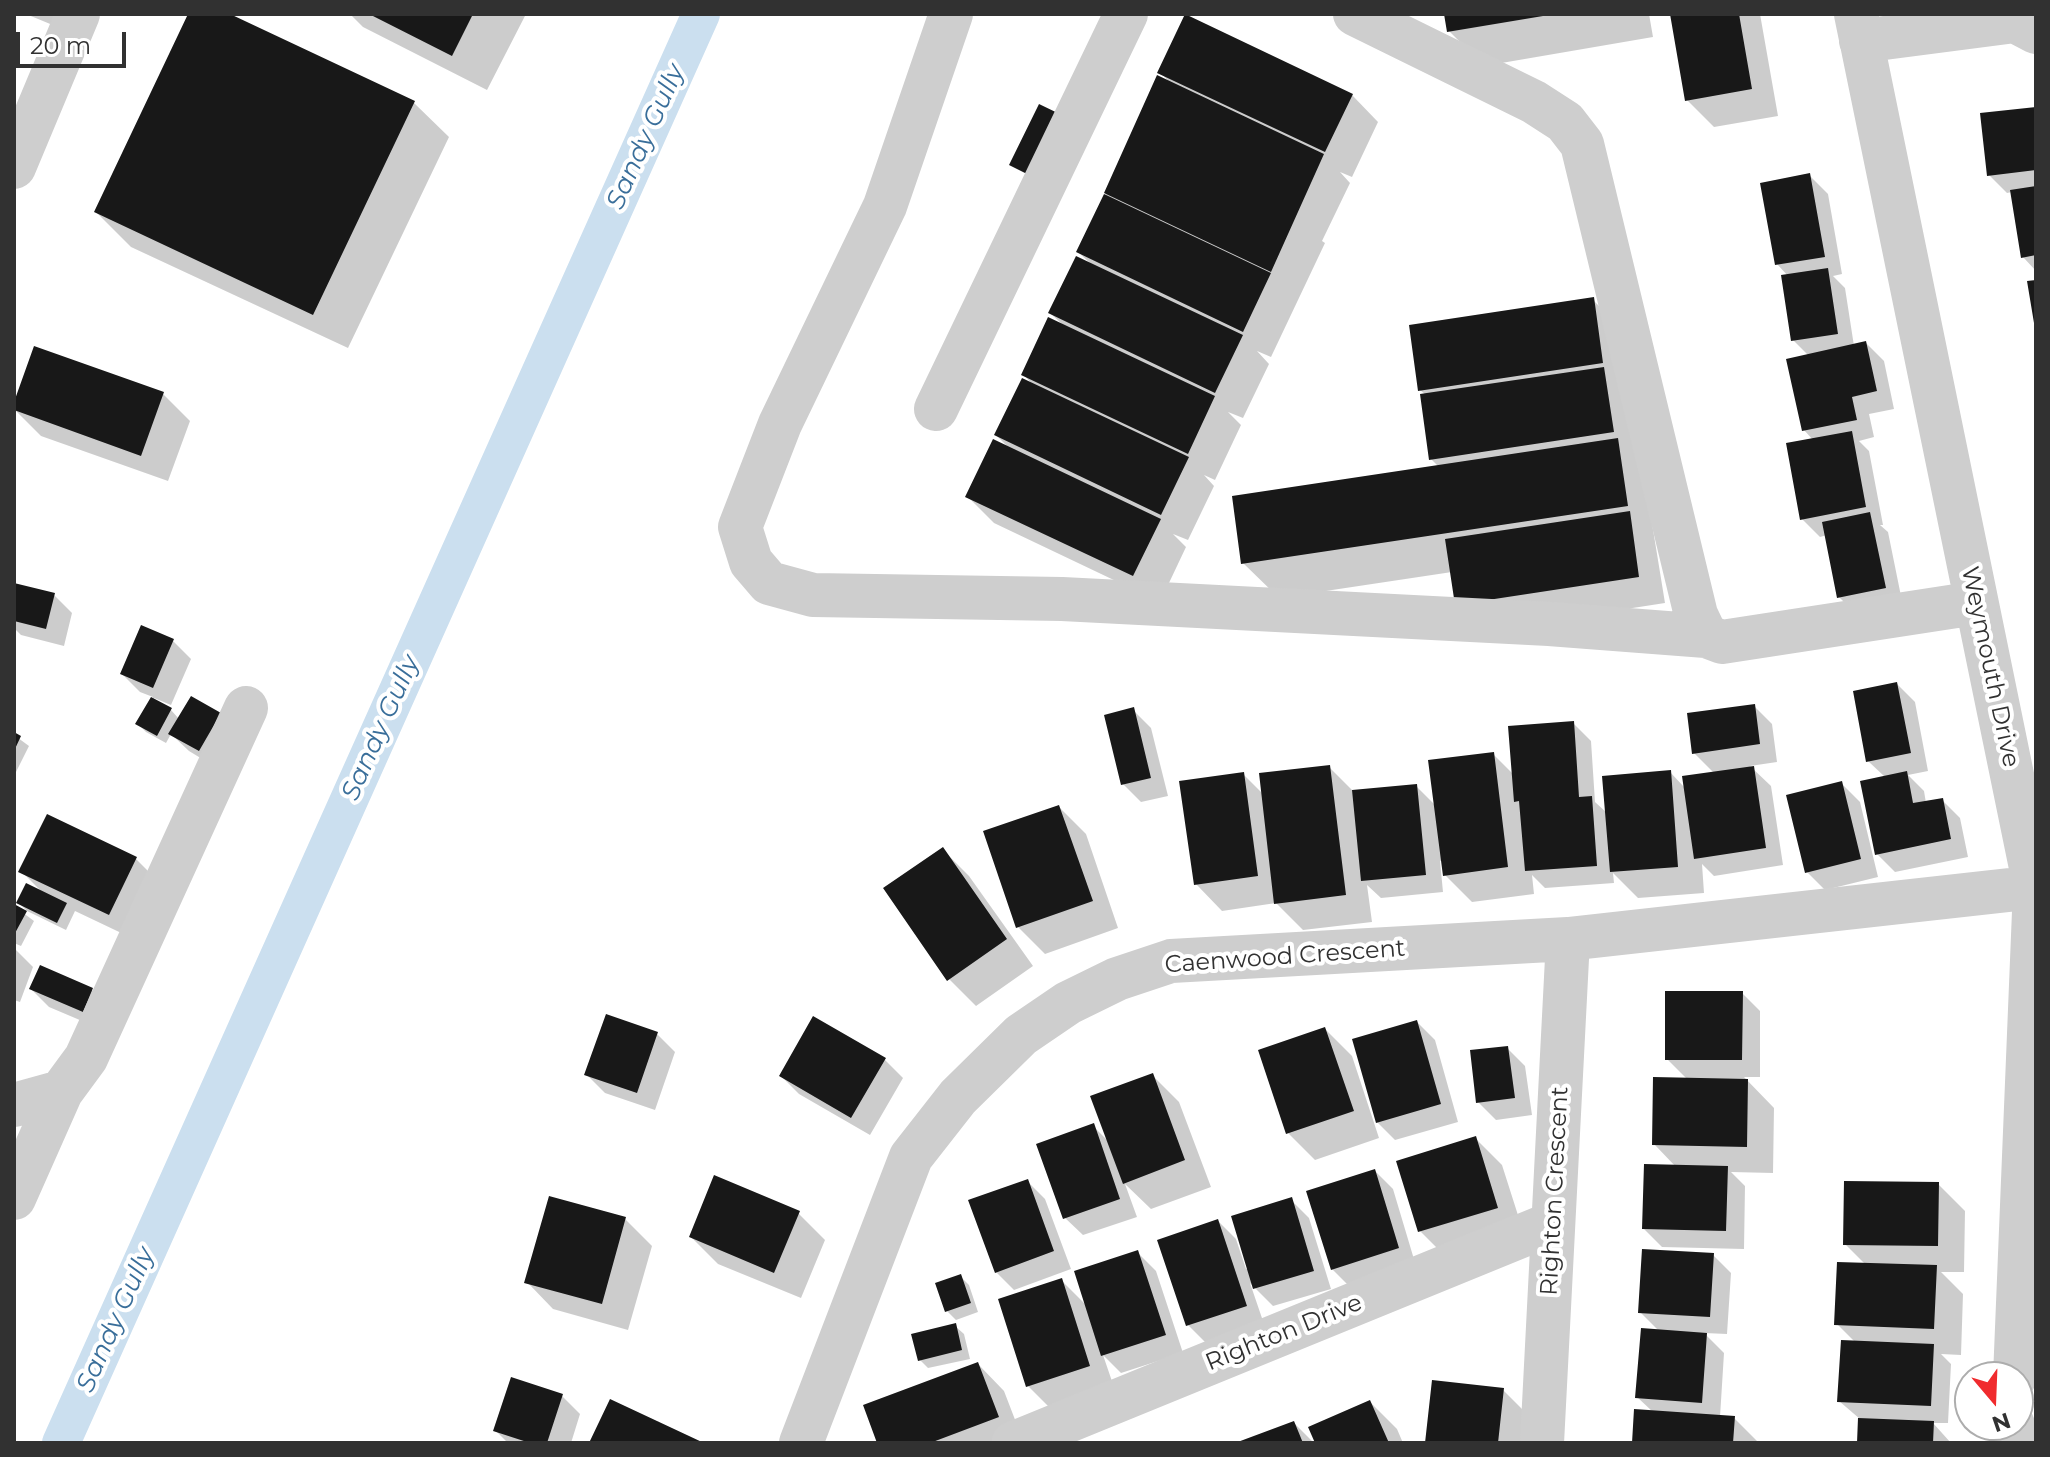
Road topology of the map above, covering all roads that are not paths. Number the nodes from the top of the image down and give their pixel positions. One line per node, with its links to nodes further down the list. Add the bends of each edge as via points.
1 (78, 14): 7 (street)
2 (951, 14): 11 (street, via 885,206 780,424 740,527 751,562 769,583 813,595 1062,599)
3 (1126, 14): 9 (street)
4 (1355, 14): 11 (street, via 1534,102 1565,122 1582,144 1696,615)
5 (1859, 28): 6 (street, via 2015,21); 10 (street, Weymouth Drive)
6 (2036, 32)
7 (33, 73): 8 (street)
8 (14, 167)
9 (936, 409)
10 (1976, 603): 11 (street, via 1722,642); 13 (street, Weymouth Drive)
11 (1706, 636)
12 (246, 708): 15 (street, via 86,1058)
13 (2036, 887): 14 (street, Caenwood Crescent); 19 (street, Weymouth Drive)
14 (1568, 939): 18 (street, Righton Crescent); 20 (street, Caenwood Crescent, via 1171,961 1068,1003 1021,1035 958,1097 911,1157)
15 (61, 1092): 16 (street); 17 (street)
16 (14, 1105)
17 (14, 1198)
18 (1553, 1223): 21 (street, Righton Drive); 22 (street, Righton Crescent)
19 (2016, 1361)
20 (801, 1443)
21 (1014, 1443)
22 (1542, 1443)

